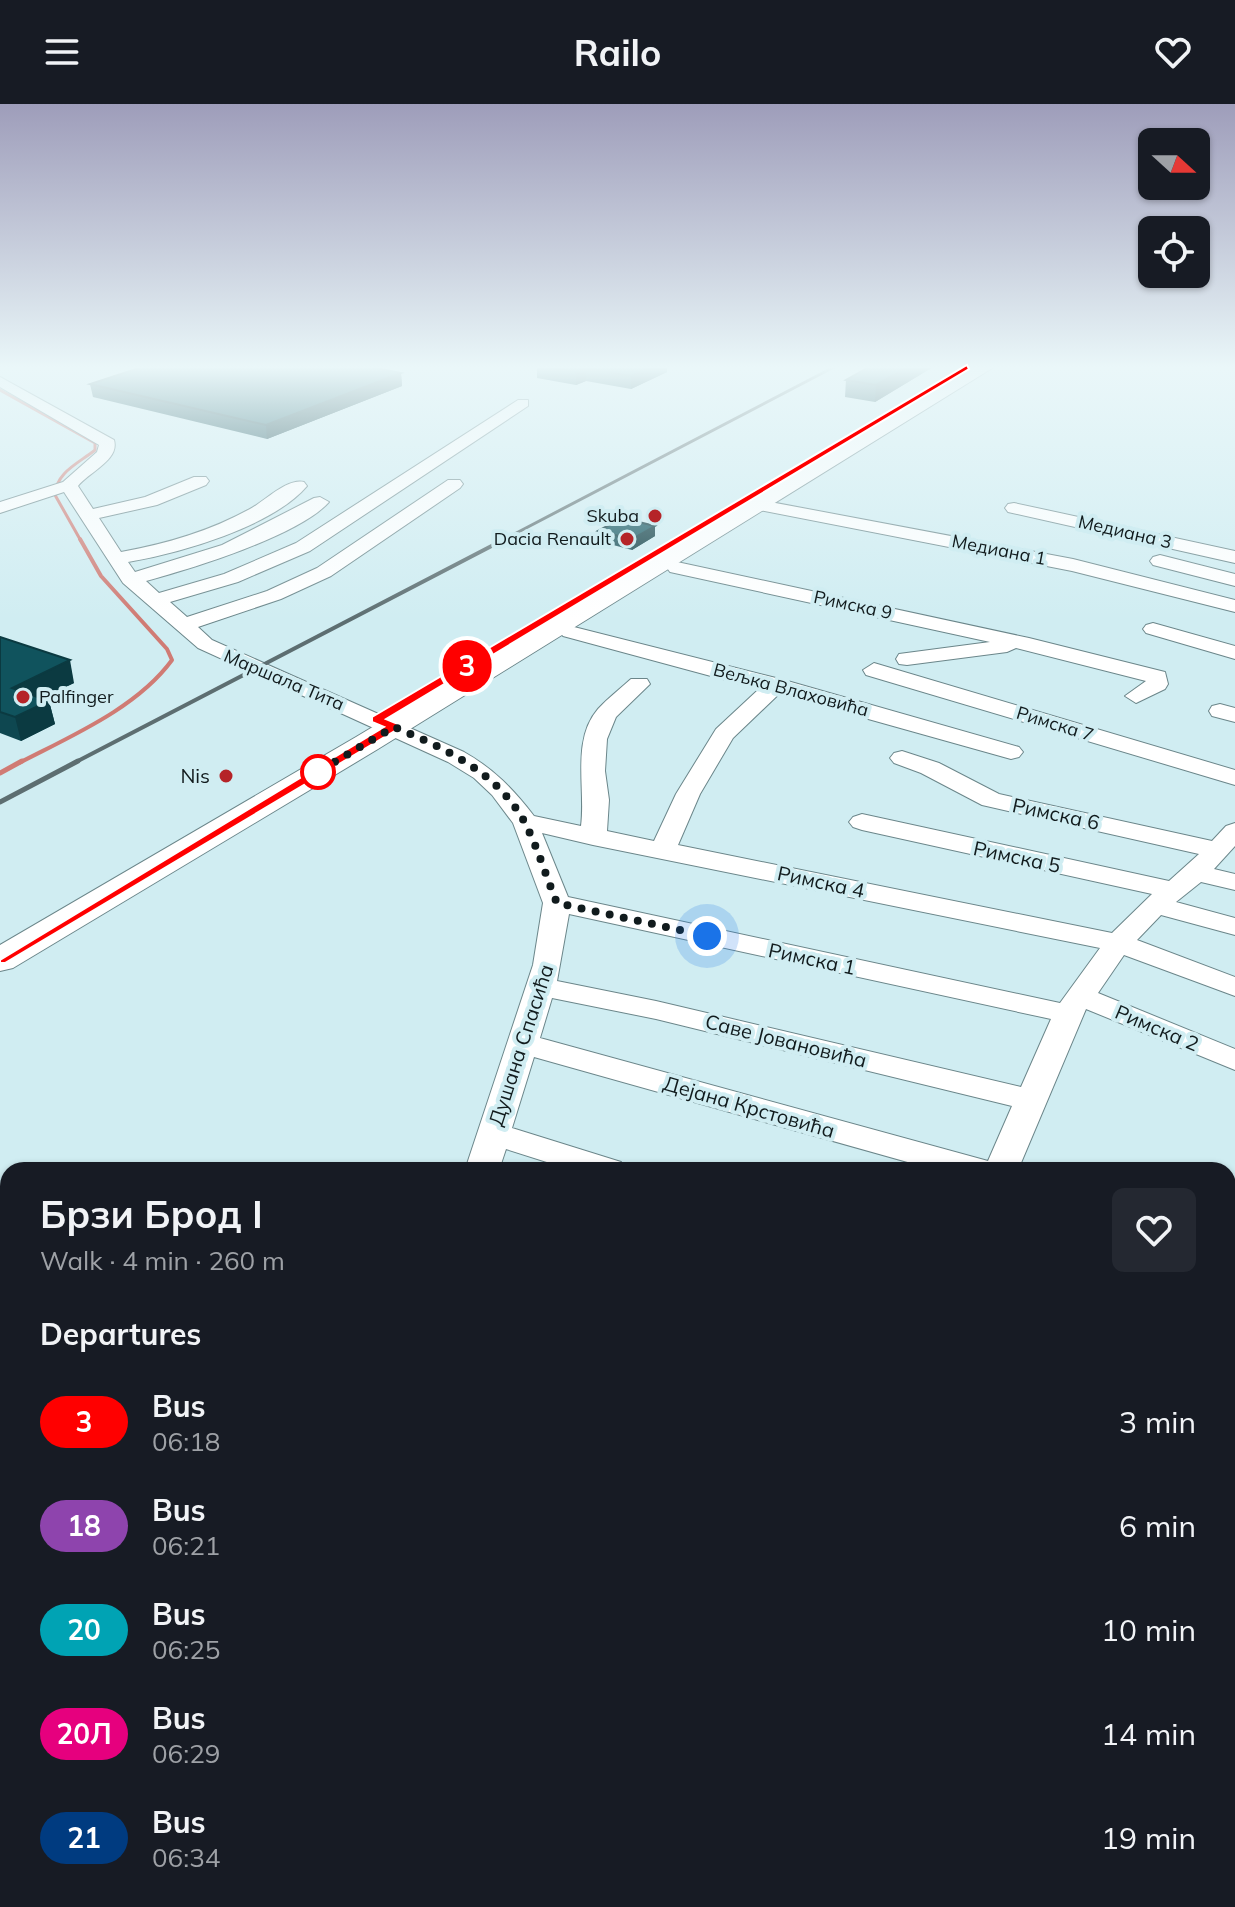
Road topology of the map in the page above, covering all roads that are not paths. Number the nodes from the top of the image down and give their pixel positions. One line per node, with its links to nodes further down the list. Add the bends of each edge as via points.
1 (106, 451): 8 (street)
2 (449, 451): 20 (street, via 303,547 231,578)
3 (829, 451): 32 (main road)
4 (848, 451): 10 (main road)
5 (200, 481): 13 (street, via 163,497)
6 (454, 484): 22 (street, via 304,582)
7 (298, 486): 16 (street, via 226,528 188,543)
8 (58, 488): 11 (street); 13 (street, Маршала Тита)
9 (320, 502): 18 (street, via 247,544)
10 (760, 505): 21 (street, Медиана 1, via 1073,565); 32 (main road)
11 (0, 508)
12 (1014, 508): 15 (street, Медиана 3)
13 (90, 515): 16 (street, Маршала Тита)
14 (1037, 533): 19 (street)
15 (1235, 557)
16 (116, 559): 18 (street, Маршала Тита)
17 (677, 568): 25 (street, Римска 9)
18 (130, 579): 20 (street, Маршала Тита)
19 (1235, 580)
20 (153, 601): 22 (street, Маршала Тита)
21 (1235, 606)
22 (182, 625): 32 (street, Маршала Тита, via 217,652)
23 (1153, 629): 26 (street)
24 (570, 632): 30 (street, Вељка Влаховића)
25 (1029, 644): 27 (street, Римска 9); 31 (street, Римска 9, via 1157,677 1157,684)
26 (1235, 653)
27 (907, 659)
28 (874, 670): 35 (street, Римска 7)
29 (639, 684): 38 (street, via 606,714 595,739)
30 (776, 685): 33 (street, Вељка Влаховића); 40 (street, via 724,734)
31 (1136, 696)
32 (385, 723): 36 (street, Душана Спасића, via 483,773); 45 (main road); 47 (main road)
33 (1011, 752)
34 (902, 758): 39 (street, Римска 6, via 991,800)
35 (1235, 778)
36 (525, 822): 38 (street, Римска 4); 43 (street, Душана Спасића)
37 (862, 822): 42 (street, Римска 5)
38 (593, 837): 40 (street, Римска 4)
39 (1226, 840): 42 (street)
40 (663, 850): 46 (street, Римска 4)
41 (1235, 882): 42 (street)
42 (1175, 889): 44 (street); 46 (street)
43 (557, 903): 48 (street, Душана Спасића); 50 (street, Римска 1)
44 (1235, 927)
45 (0, 940)
46 (1118, 943): 49 (street, Римска 4); 50 (street)
47 (0, 960)
48 (542, 987): 51 (street, Душана Спасића); 53 (street, Саве Јовановића)
49 (1235, 987)
50 (1074, 1005): 52 (street, Римска 2); 53 (street)
51 (521, 1043): 54 (street, Душана Спасића); 57 (street, Дејана Крстовића)
52 (1235, 1060)
53 (1030, 1100): 58 (street)
54 (493, 1133): 55 (street, Душана Спасића); 56 (street)
55 (484, 1162)
56 (584, 1162)
57 (948, 1162)
58 (1004, 1162)

